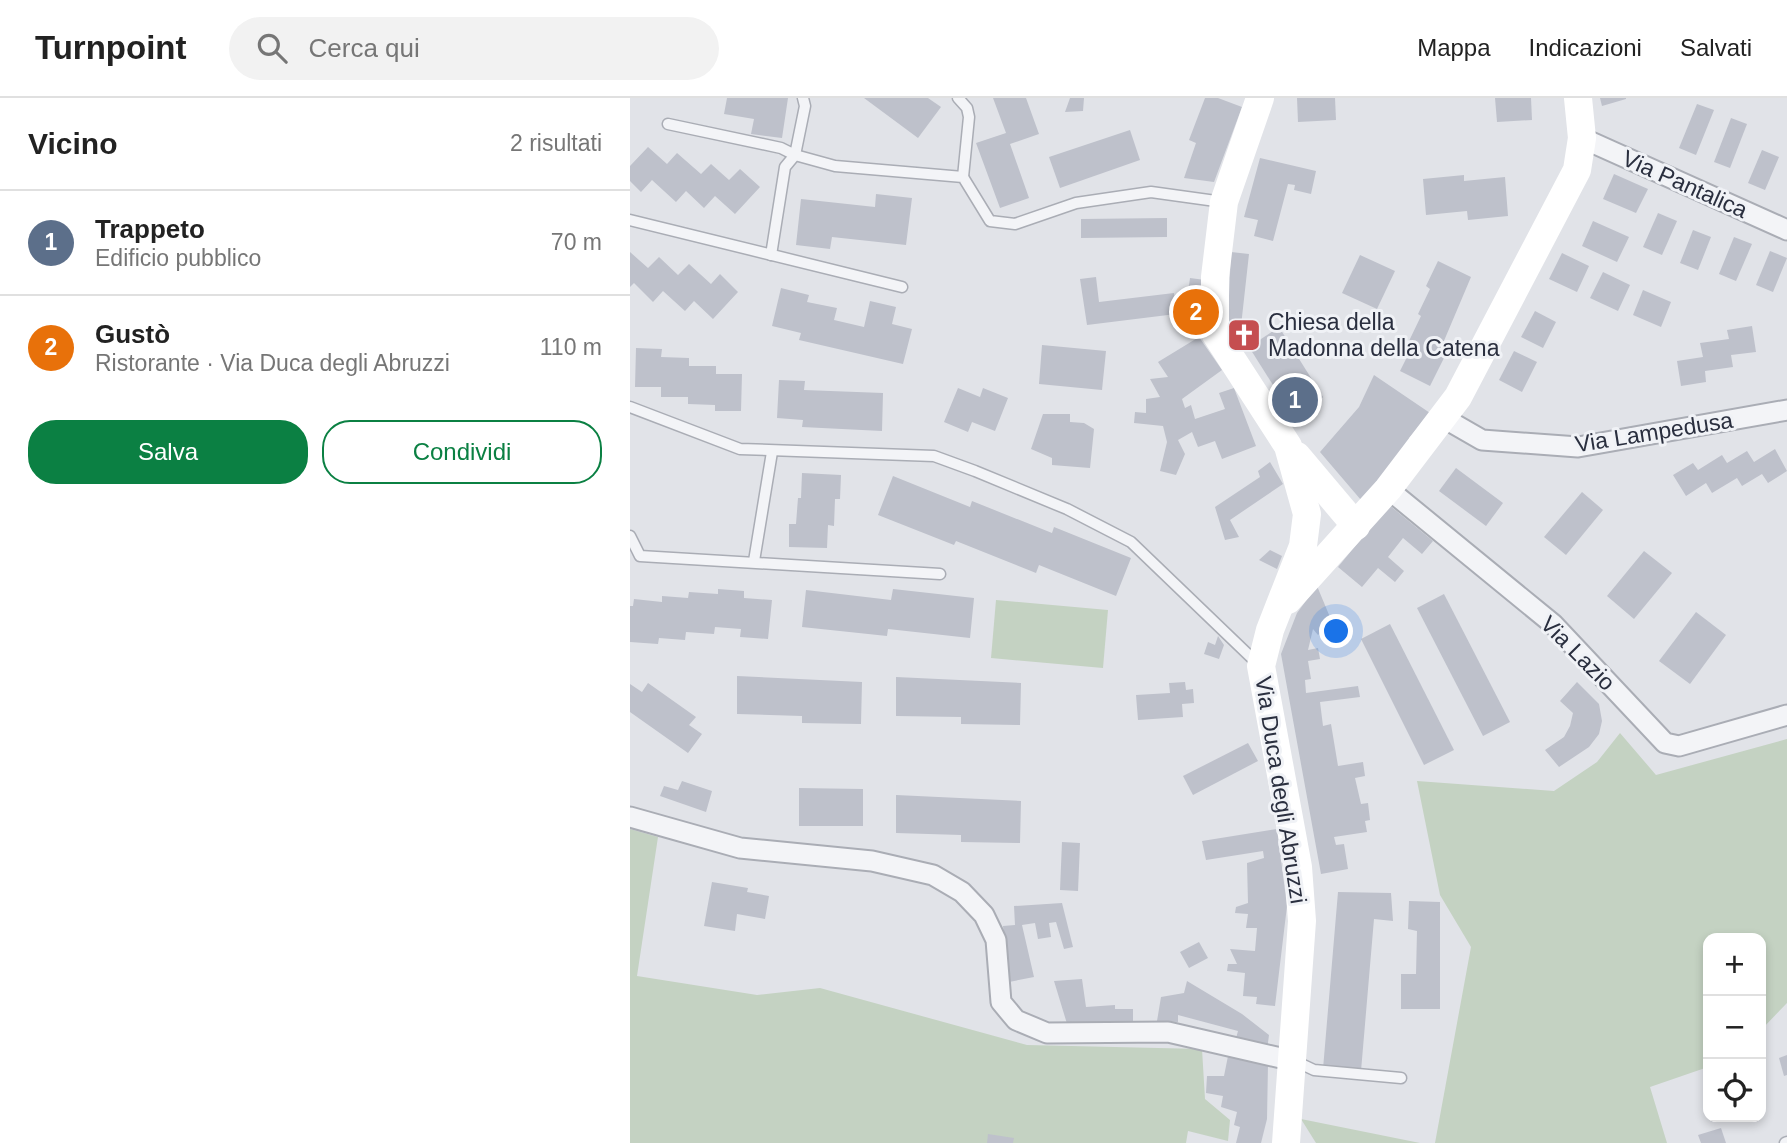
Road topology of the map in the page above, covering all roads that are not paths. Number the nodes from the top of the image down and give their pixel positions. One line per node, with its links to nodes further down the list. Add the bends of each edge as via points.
1 (803, 98): 8 (lane)
2 (958, 98): 5 (lane)
3 (1260, 98): 10 (main road, Via Duca degli Abruzzi)
4 (1578, 98): 7 (main road)
5 (969, 103): 9 (lane)
6 (668, 124): 8 (lane)
7 (1582, 138): 12 (street, Via Pantalica); 17 (main road, via 1577,170 1458,397)
8 (795, 155): 9 (lane, via 835,166); 13 (lane, via 785,167)
9 (963, 177): 10 (lane, via 990,221 999,224 1014,224 1076,203 1152,192)
10 (1224, 202): 18 (main road, Via Duca degli Abruzzi, via 1215,277 1215,333)
11 (630, 220): 13 (lane)
12 (1787, 230)
13 (771, 255): 14 (lane)
14 (902, 287)
15 (630, 407): 19 (lane, via 740,449)
16 (1787, 410): 17 (street, Via Lampedusa, via 1578,447 1482,440)
17 (1442, 417): 20 (main road)
18 (1288, 446): 21 (main road); 25 (main road, Via Duca degli Abruzzi, via 1304,497 1307,529)
19 (772, 452): 23 (lane); 26 (lane, via 934,456 1067,509 1132,542)
20 (1388, 489): 21 (main road); 27 (street, Via Lazio, via 1553,624 1665,743 1679,746)
21 (1356, 526): 25 (main road)
22 (630, 536): 23 (lane, via 640,555)
23 (754, 561): 24 (lane)
24 (940, 574)
25 (1277, 613): 26 (main road, Via Duca degli Abruzzi)
26 (1261, 666): 29 (main road, Via Duca degli Abruzzi, via 1298,867 1302,921)
27 (1787, 715)
28 (630, 817): 29 (street, via 740,848 872,861 933,876 962,892 984,915 996,940 1001,1002 1016,1020 1047,1033 1168,1032)
29 (1294, 1061): 30 (lane, via 1314,1070); 31 (main road, Via Duca degli Abruzzi)
30 (1401, 1078)
31 (1293, 1139)

